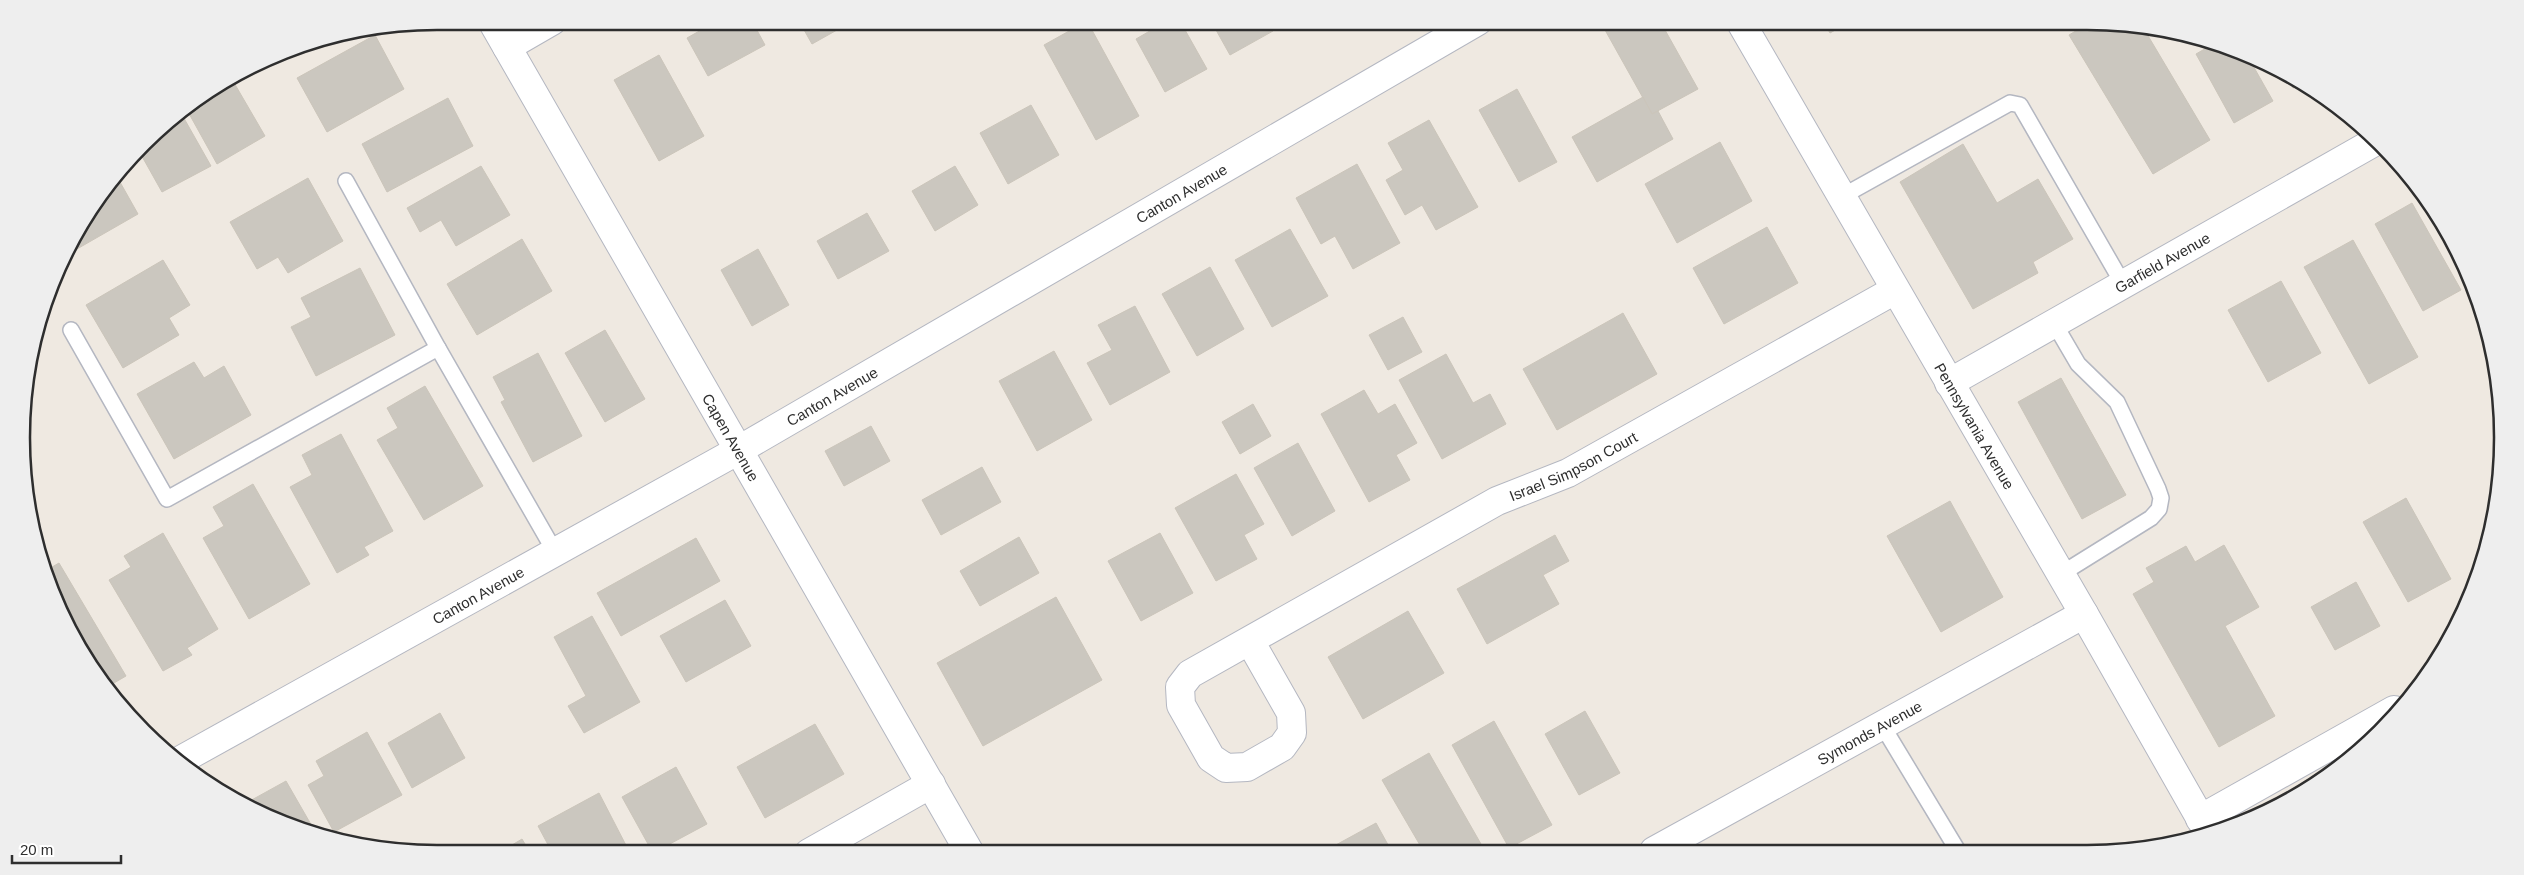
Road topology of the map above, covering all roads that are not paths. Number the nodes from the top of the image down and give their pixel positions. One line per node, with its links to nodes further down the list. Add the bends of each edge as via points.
1 (497, 30): 5 (street, Capen Avenue)
2 (536, 30): 5 (street)
3 (1462, 30): 15 (street, Canton Avenue)
4 (1745, 30): 8 (street, Pennsylvania Avenue)
5 (507, 47): 15 (street, Capen Avenue)
6 (2370, 144): 9 (street, Garfield Avenue)
7 (346, 181): 13 (lane)
8 (1841, 196): 9 (lane, via 2010,104 2020,105); 10 (street, Pennsylvania Avenue)
9 (2123, 284): 11 (street, Garfield Avenue)
10 (1895, 290): 14 (street, Pennsylvania Avenue); 19 (street, Israel Simpson Court, via 1568,473 1497,501)
11 (2054, 323): 14 (street, Garfield Avenue); 17 (lane, via 2078,364 2117,402 2153,474 2161,498 2159,509 2151,518)
12 (71, 330): 13 (lane, via 166,499)
13 (438, 348): 16 (lane)
14 (1949, 383): 17 (street, Pennsylvania Avenue)
15 (737, 451): 16 (street, Canton Avenue); 23 (street, Capen Avenue)
16 (555, 552): 22 (street, Canton Avenue)
17 (2061, 574): 18 (street, Pennsylvania Avenue)
18 (2084, 614): 21 (street, Symonds Avenue); 24 (street, Pennsylvania Avenue)
19 (1250, 641): 19 (street, Israel Simpson Court, via 1190,674 1180,687 1181,705 1211,758 1226,768 1247,767 1282,747 1292,733 1291,714)
20 (2384, 716): 24 (street)
21 (1882, 725): 27 (street, Symonds Avenue); 28 (lane)
22 (185, 757)
23 (931, 784): 25 (street); 26 (street, Capen Avenue)
24 (2204, 825)
25 (823, 845)
26 (965, 845)
27 (1665, 845)
28 (1955, 845)

